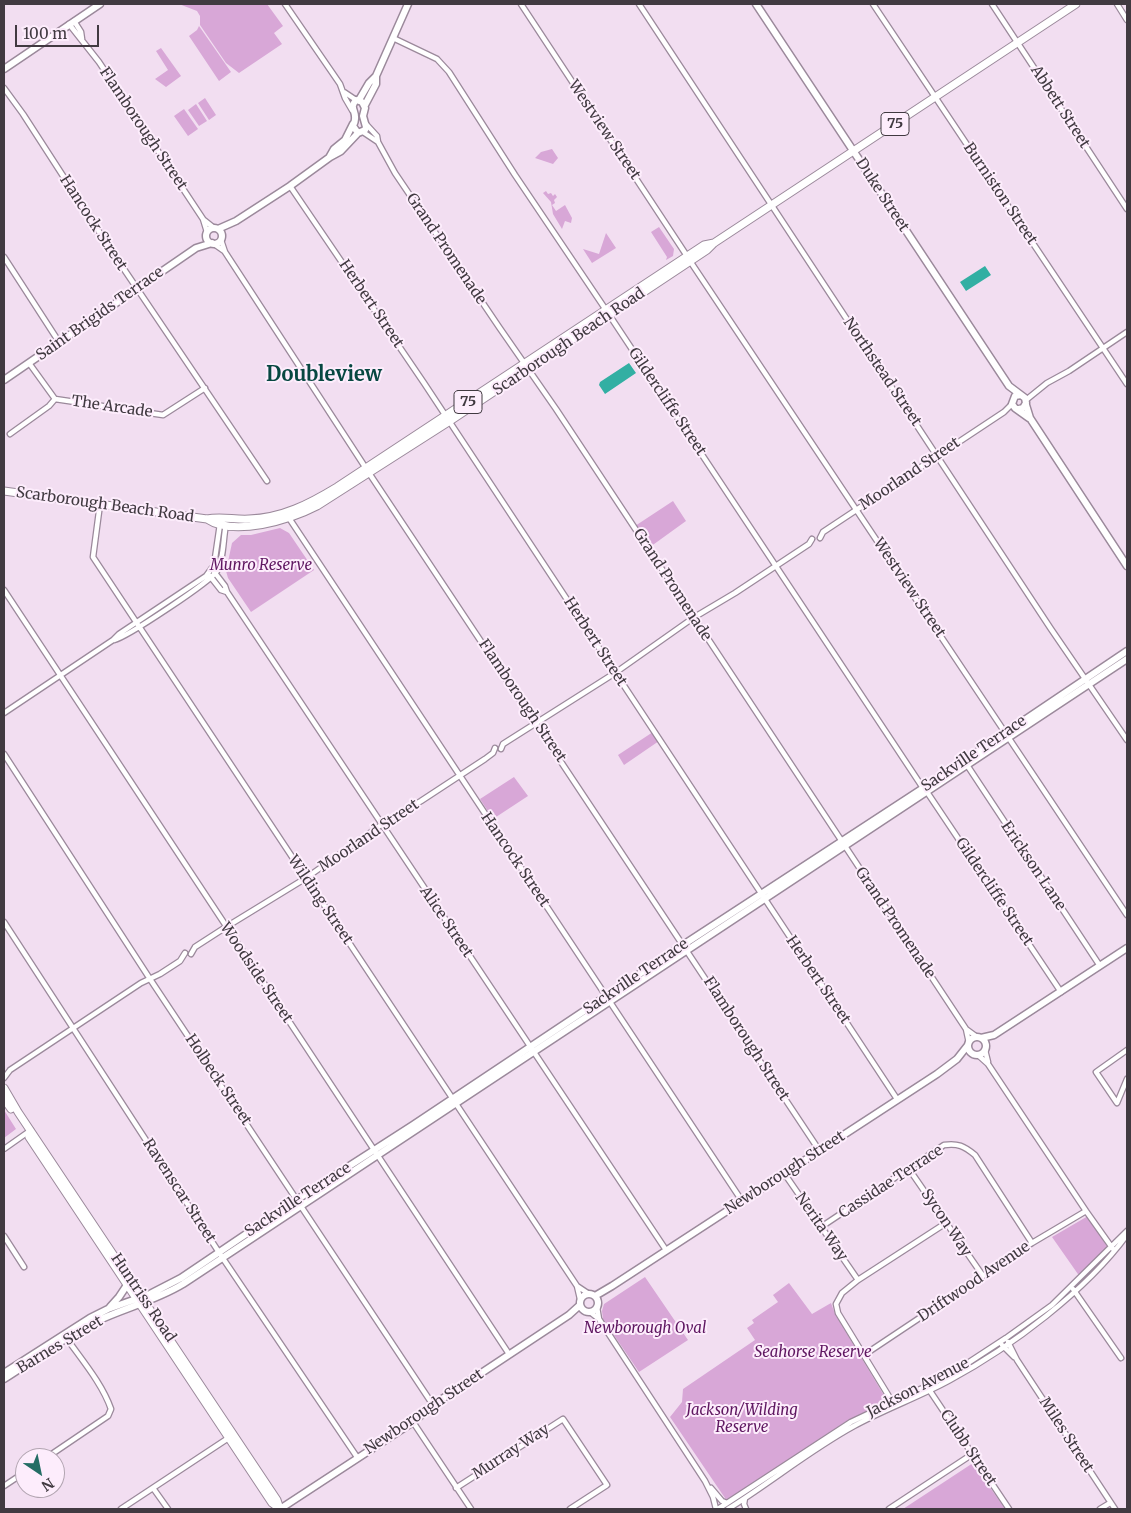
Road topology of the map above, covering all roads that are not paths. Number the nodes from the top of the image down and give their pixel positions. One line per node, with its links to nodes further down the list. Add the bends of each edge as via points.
1 (100, 4): 12 (main road)
2 (285, 4): 18 (street)
3 (408, 4): 13 (main road)
4 (521, 4): 41 (street, Westview Street)
5 (638, 4): 30 (street, Northstead Street)
6 (756, 4): 27 (main road, Duke Street)
7 (873, 4): 19 (street, Burniston Street)
8 (992, 4): 14 (street, Abbett Street)
9 (1076, 4): 14 (main road, Scarborough Beach Road / 75)
10 (1117, 4): 11 (street)
11 (1127, 20)
12 (72, 23): 15 (main road); 32 (street, Flamborough Street, via 81,32 82,39)
13 (393, 38): 16 (main road); 43 (street, Gildercliffe Street, via 437,59 449,72)
14 (1018, 42): 19 (main road, Scarborough Beach Road / 75); 31 (street, Abbett Street)
15 (4, 69)
16 (376, 76): 20 (main road); 21 (main road, via 376,84)
17 (4, 88): 42 (street, Hancock Street)
18 (344, 92): 20 (street); 22 (street)
19 (935, 97): 27 (main road, Scarborough Beach Road / 75); 46 (street, Burniston Street)
20 (358, 100): 21 (main road); 22 (main road)
21 (365, 105): 24 (main road, via 363,116)
22 (352, 110): 23 (main road)
23 (353, 124): 25 (main road, via 354,130); 28 (main road, via 345,140)
24 (366, 124): 25 (main road); 26 (street, Grand Promenade)
25 (361, 132): 26 (street, Grand Promenade); 28 (main road)
26 (378, 142): 48 (street, Grand Promenade)
27 (854, 151): 30 (main road, Scarborough Beach Road / 75); 51 (main road, Duke Street)
28 (330, 157): 29 (main road)
29 (290, 186): 33 (main road); 56 (street, Herbert Street)
30 (772, 206): 41 (main road, Scarborough Beach Road / 75, via 714,243 704,245); 59 (street, Northstead Street)
31 (1127, 210)
32 (203, 220): 34 (street, Flamborough Street); 35 (street, Flamborough Street)
33 (236, 222): 34 (main road); 36 (main road)
34 (216, 228): 35 (main road); 36 (main road)
35 (207, 234): 37 (main road); 38 (main road, Saint Brigids Terrace)
36 (222, 237): 37 (main road, Saint Brigids Terrace); 39 (street, Flamborough Street)
37 (213, 243): 38 (main road, Saint Brigids Terrace); 39 (street, Flamborough Street)
38 (196, 248): 42 (main road, Saint Brigids Terrace)
39 (225, 252): 60 (street, Flamborough Street)
40 (4, 257): 45 (street)
41 (689, 259): 43 (main road, Scarborough Beach Road / 75); 64 (street, Westview Street)
42 (136, 288): 45 (main road, Saint Brigids Terrace); 52 (street, Hancock Street)
43 (608, 312): 48 (main road, Scarborough Beach Road / 75); 69 (street, Gildercliffe Street)
44 (1127, 332): 46 (street)
45 (59, 342): 47 (main road, Saint Brigids Terrace)
46 (1104, 348): 50 (street, Burniston Street); 54 (street)
47 (30, 363): 49 (main road, Saint Brigids Terrace); 53 (street, The Arcade)
48 (526, 367): 56 (main road, Scarborough Beach Road / 75); 73 (street, Grand Promenade)
49 (4, 380)
50 (1127, 384)
51 (1009, 386): 54 (main road, Duke Street); 55 (main road, Duke Street)
52 (205, 388): 53 (street, The Arcade, via 162,415); 61 (street, Hancock Street)
53 (55, 399): 58 (street)
54 (1024, 399): 55 (main road, via 1023,408); 55 (main road, via 1015,396); 57 (main road)
55 (1015, 405): 57 (main road); 59 (street, Moorland Street)
56 (448, 418): 60 (main road, Scarborough Beach Road / 75); 77 (street, Herbert Street)
57 (1030, 418): 70 (main road)
58 (10, 434)
59 (938, 456): 64 (street, Moorland Street); 79 (street, Northstead Street)
60 (368, 471): 65 (main road, Scarborough Beach Road / 75, via 317,506); 66 (main road, Scarborough Beach Road / 75, via 300,508 270,517); 81 (street, Flamborough Street)
61 (267, 481)
62 (4, 491): 63 (main road, Scarborough Beach Road / 75)
63 (100, 504): 66 (main road, Scarborough Beach Road / 75); 74 (street, Wilding Street, via 93,557)
64 (857, 510): 68 (street, Moorland Street, via 823,532); 82 (street, Westview Street)
65 (289, 518): 66 (main road, Scarborough Beach Road / 75, via 250,525); 88 (street, Hancock Street)
66 (223, 522): 71 (street, via 220,565)
67 (812, 538): 69 (street, via 809,544)
68 (820, 538)
69 (776, 566): 73 (street); 89 (street, Gildercliffe Street)
70 (1127, 566)
71 (212, 573): 74 (street); 90 (street, Alice Street)
72 (4, 590): 78 (street, Woodside Street)
73 (693, 618): 77 (street); 91 (street, Grand Promenade)
74 (138, 624): 78 (street); 92 (street, Wilding Street)
75 (1127, 651): 79 (main road, Sackville Terrace)
76 (1127, 659): 79 (main road, Sackville Terrace)
77 (615, 672): 81 (street); 93 (street, Herbert Street)
78 (60, 676): 80 (street); 96 (street, Woodside Street)
79 (1088, 681): 82 (main road, Sackville Terrace); 83 (street, Northstead Street)
80 (4, 713)
81 (536, 722): 85 (street, via 503,744); 97 (street, Flamborough Street)
82 (1006, 736): 87 (main road, Sackville Terrace); 89 (main road, Sackville Terrace); 94 (street, Westview Street)
83 (1127, 740)
84 (495, 748): 88 (street, Moorland Street, via 493,753)
85 (501, 749)
86 (4, 754): 102 (street, Holbeck Street)
87 (967, 765): 89 (main road, Sackville Terrace); 101 (street, Erickson Lane)
88 (460, 775): 90 (street, Moorland Street); 104 (street, Hancock Street)
89 (925, 790): 91 (main road, Sackville Terrace); 103 (street, Gildercliffe Street)
90 (381, 825): 92 (street, Moorland Street); 111 (street, Alice Street)
91 (843, 844): 93 (main road, Sackville Terrace); 106 (street, Grand Promenade)
92 (306, 878): 96 (street, Moorland Street); 121 (street, Wilding Street)
93 (763, 896): 97 (main road, Sackville Terrace); 120 (street, Herbert Street)
94 (1127, 915)
95 (4, 922): 105 (street, Ravenscar Street)
96 (226, 927): 100 (street, Moorland Street, via 195,947); 125 (street, Woodside Street)
97 (685, 947): 104 (main road, Sackville Terrace); 124 (street, Flamborough Street)
98 (1127, 948): 101 (main road, Newborough Street)
99 (185, 953): 102 (street, via 180,961)
100 (191, 954)
101 (1100, 966): 103 (main road, Newborough Street)
102 (150, 979): 105 (street); 129 (street, Holbeck Street)
103 (1061, 992): 107 (main road, Newborough Street)
104 (608, 999): 111 (main road, Sackville Terrace); 128 (street, Hancock Street)
105 (72, 1029): 116 (street, via 10,1070); 139 (street, Ravenscar Street)
106 (966, 1029): 108 (street, Grand Promenade); 109 (street, Grand Promenade)
107 (994, 1034): 108 (main road, Newborough Street); 110 (main road, Newborough Street)
108 (979, 1038): 109 (main road, Newborough Street, via 972,1039); 110 (main road)
109 (969, 1044): 113 (main road, via 970,1051); 114 (main road, Newborough Street)
110 (985, 1049): 113 (main road, Newborough Street); 115 (street)
111 (531, 1050): 121 (main road, Sackville Terrace); 137 (street, Alice Street)
112 (1127, 1050): 117 (street, via 1096,1072 1117,1103)
113 (976, 1054): 114 (main road, Newborough Street); 115 (street)
114 (958, 1059): 120 (main road, Newborough Street)
115 (988, 1064): 130 (street)
116 (4, 1078)
117 (1127, 1079)
118 (4, 1088): 122 (main road, Huntriss Road)
119 (4, 1099): 122 (main road, Huntriss Road)
120 (897, 1099): 124 (main road, Newborough Street)
121 (454, 1101): 125 (main road, Sackville Terrace); 144 (street, Wilding Street)
122 (29, 1132): 123 (street); 143 (main road, Huntriss Road); 147 (main road, Huntriss Road)
123 (4, 1149)
124 (819, 1150): 127 (main road, Newborough Street)
125 (377, 1152): 129 (main road, Sackville Terrace); 154 (street, Woodside Street)
126 (910, 1169): 131 (street, Sycon Way); 132 (street, Cassidae Terrace); 135 (street, Cassidae Terrace, via 944,1145 964,1146 974,1155)
127 (784, 1173): 128 (main road, Newborough Street); 132 (street, Nerita Way)
128 (742, 1201): 137 (main road, Newborough Street)
129 (299, 1202): 139 (main road, Sackville Terrace); 161 (street, Holbeck Street)
130 (1086, 1211): 135 (street, Driftwood Avenue); 136 (street)
131 (946, 1223): 141 (street, Sycon Way); 142 (street)
132 (821, 1227): 142 (street, Nerita Way)
133 (1127, 1233): 136 (street, Jackson Avenue); 138 (street, Jackson Avenue)
134 (4, 1236): 140 (street)
135 (1032, 1243): 141 (street, Driftwood Avenue)
136 (1111, 1246): 138 (street); 145 (street, Jackson Avenue)
137 (666, 1250): 146 (main road, Newborough Street)
138 (1115, 1252): 145 (street, Jackson Avenue)
139 (221, 1255): 147 (main road, Sackville Terrace); 167 (street, Ravenscar Street)
140 (24, 1267)
141 (982, 1276): 155 (street, Driftwood Avenue)
142 (858, 1280): 155 (street, via 842,1293 836,1304 838,1313)
143 (127, 1285): 147 (main road, Huntriss Road); 149 (main road)
144 (577, 1286): 146 (street, Wilding Street); 148 (street, Wilding Street)
145 (1073, 1289): 152 (street, Jackson Avenue, via 1055,1309); 156 (street)
146 (595, 1299): 148 (main road, Newborough Street); 148 (main road, Newborough Street, via 583,1296); 150 (street)
147 (141, 1301): 149 (main road, Barnes Street); 151 (main road, Barnes Street); 164 (main road, Huntriss Road)
148 (584, 1307): 150 (street); 154 (main road, Newborough Street)
149 (108, 1309): 151 (main road, Barnes Street)
150 (599, 1319): 169 (street)
151 (66, 1337): 158 (main road, Barnes Street); 159 (main road, Barnes Street); 165 (street, via 86,1364 111,1409 108,1416)
152 (1007, 1340): 153 (street, Jackson Avenue); 157 (street, Miles Street)
153 (1002, 1344): 157 (street, Miles Street); 160 (street, Jackson Avenue, via 951,1380)
154 (509, 1354): 161 (main road, Newborough Street)
155 (864, 1355): 162 (street)
156 (1121, 1358)
157 (1016, 1360): 175 (street, Miles Street)
158 (4, 1374)
159 (4, 1379)
160 (928, 1389): 162 (street, Jackson Avenue); 166 (street, Clubb Street)
161 (433, 1405): 163 (main road, Newborough Street)
162 (894, 1405): 173 (street, Jackson Avenue, via 847,1430); 174 (street, Jackson Avenue, via 851,1422)
163 (413, 1422): 167 (main road, Newborough Street); 172 (street)
164 (232, 1436): 171 (street); 179 (main road, Huntriss Road, via 272,1503)
165 (61, 1448)
166 (972, 1455): 185 (street); 186 (street, Clubb Street)
167 (357, 1457): 179 (main road, Newborough Street)
168 (15, 1479): 170 (street)
169 (705, 1481): 174 (street); 182 (street)
170 (4, 1486)
171 (153, 1488): 177 (street); 178 (street)
172 (456, 1488): 180 (street); 181 (street, Murray Way, via 563,1419 607,1485)
173 (745, 1498): 176 (street, Jackson Avenue); 184 (street)
174 (727, 1503): 182 (street, Jackson Avenue)
175 (1110, 1503): 187 (street); 188 (street, Miles Street)
176 (730, 1508): 183 (street)
177 (121, 1509)
178 (168, 1509)
179 (280, 1509)
180 (471, 1509)
181 (570, 1509)
182 (717, 1509)
183 (739, 1509)
184 (746, 1509)
185 (889, 1509)
186 (1009, 1509)
187 (1100, 1509)
188 (1115, 1509)

